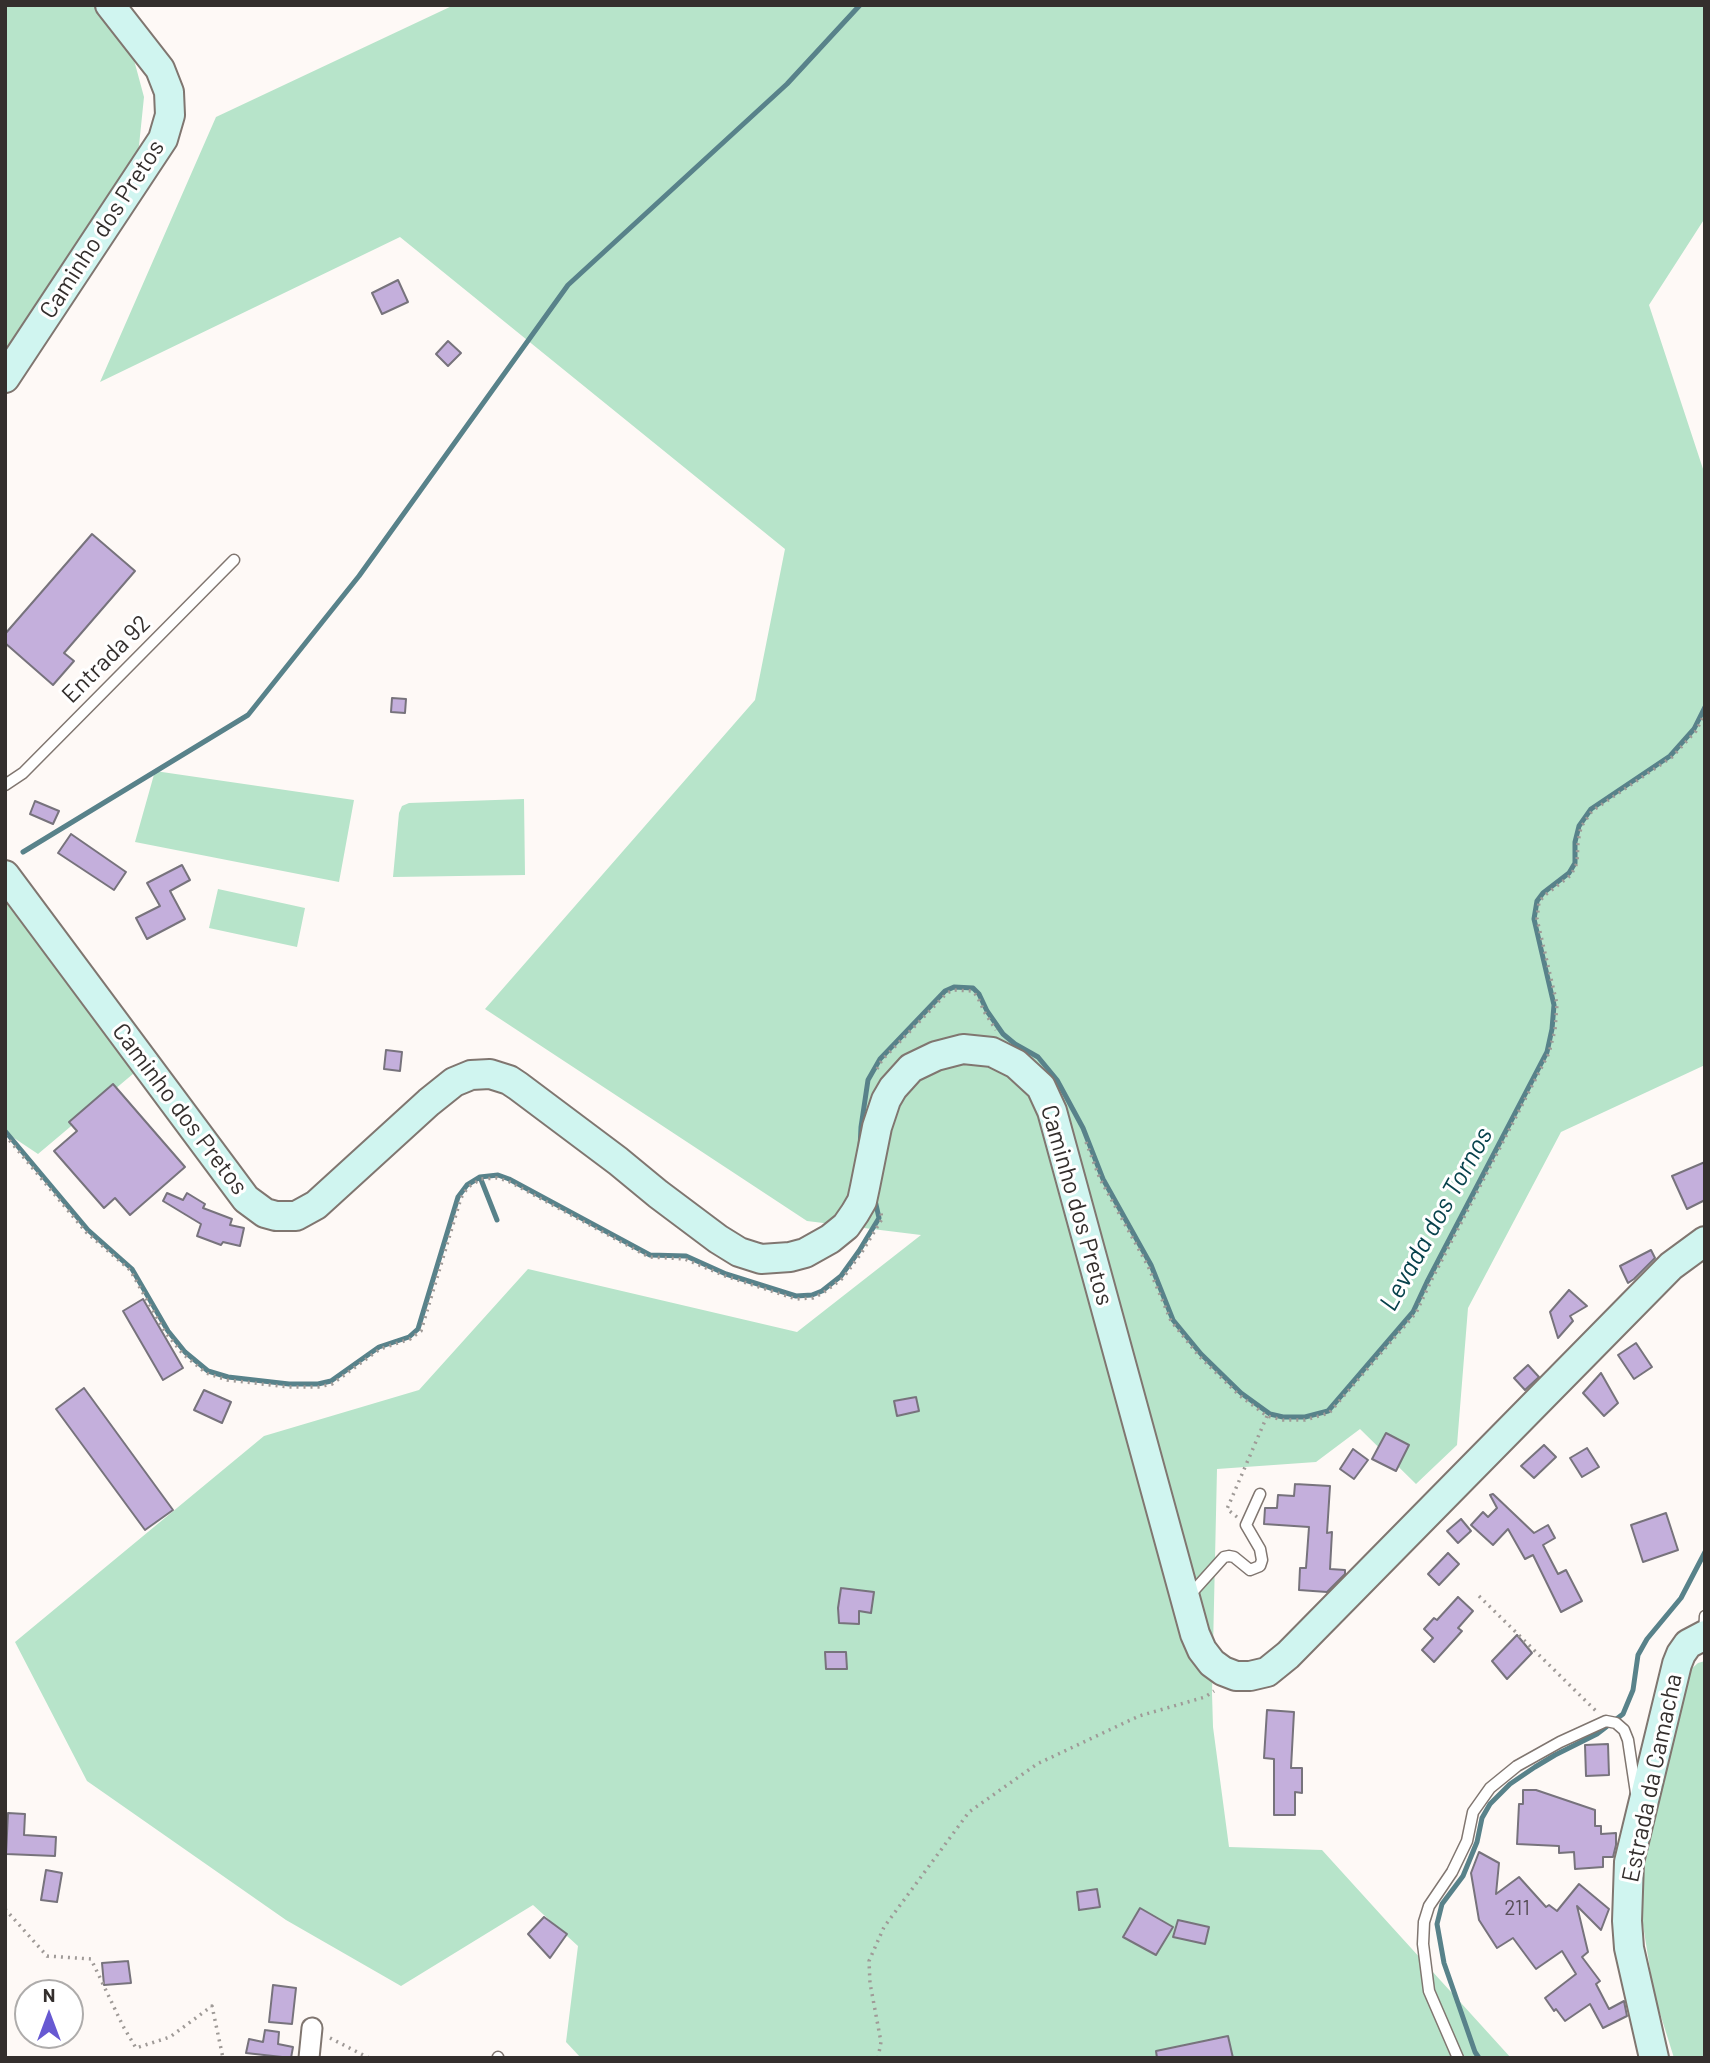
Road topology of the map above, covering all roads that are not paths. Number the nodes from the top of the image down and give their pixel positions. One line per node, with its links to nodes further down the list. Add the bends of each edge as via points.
1 (110, 5): 2 (main road, Caminho dos Pretos, via 160,69 169,92 170,116 163,139)
2 (5, 378)
3 (234, 560): 4 (lane, Entrada 92)
4 (5, 785)
5 (5, 875): 8 (main road, Caminho dos Pretos, via 246,1199 276,1216 296,1216 316,1205 454,1082 490,1074 518,1086 718,1240 761,1259 790,1257 830,1240 855,1213 862,1201 886,1100 911,1068 963,1049 992,1052 1016,1064 1041,1087 1052,1111)
6 (1705, 1241): 8 (main road, Caminho dos Pretos, via 1661,1275 1267,1672 1237,1675 1212,1663 1195,1634)
7 (1260, 1494): 8 (lane, via 1246,1524 1260,1549 1260,1566 1250,1570 1234,1557 1224,1557)
8 (1186, 1599)
9 (1705, 1616): 10 (lane)
10 (1704, 1635): 11 (main road, Estrada da Camacha, via 1688,1644 1677,1664)
11 (1640, 1816): 14 (lane, via 1628,1740 1624,1730 1611,1722 1580,1732 1528,1760 1490,1788 1473,1812 1467,1841 1424,1922 1429,1992); 15 (main road, Estrada da Camacha, via 1629,1862 1627,1921)
12 (312, 2028): 13 (street)
13 (309, 2058)
14 (1458, 2058)
15 (1654, 2058)

